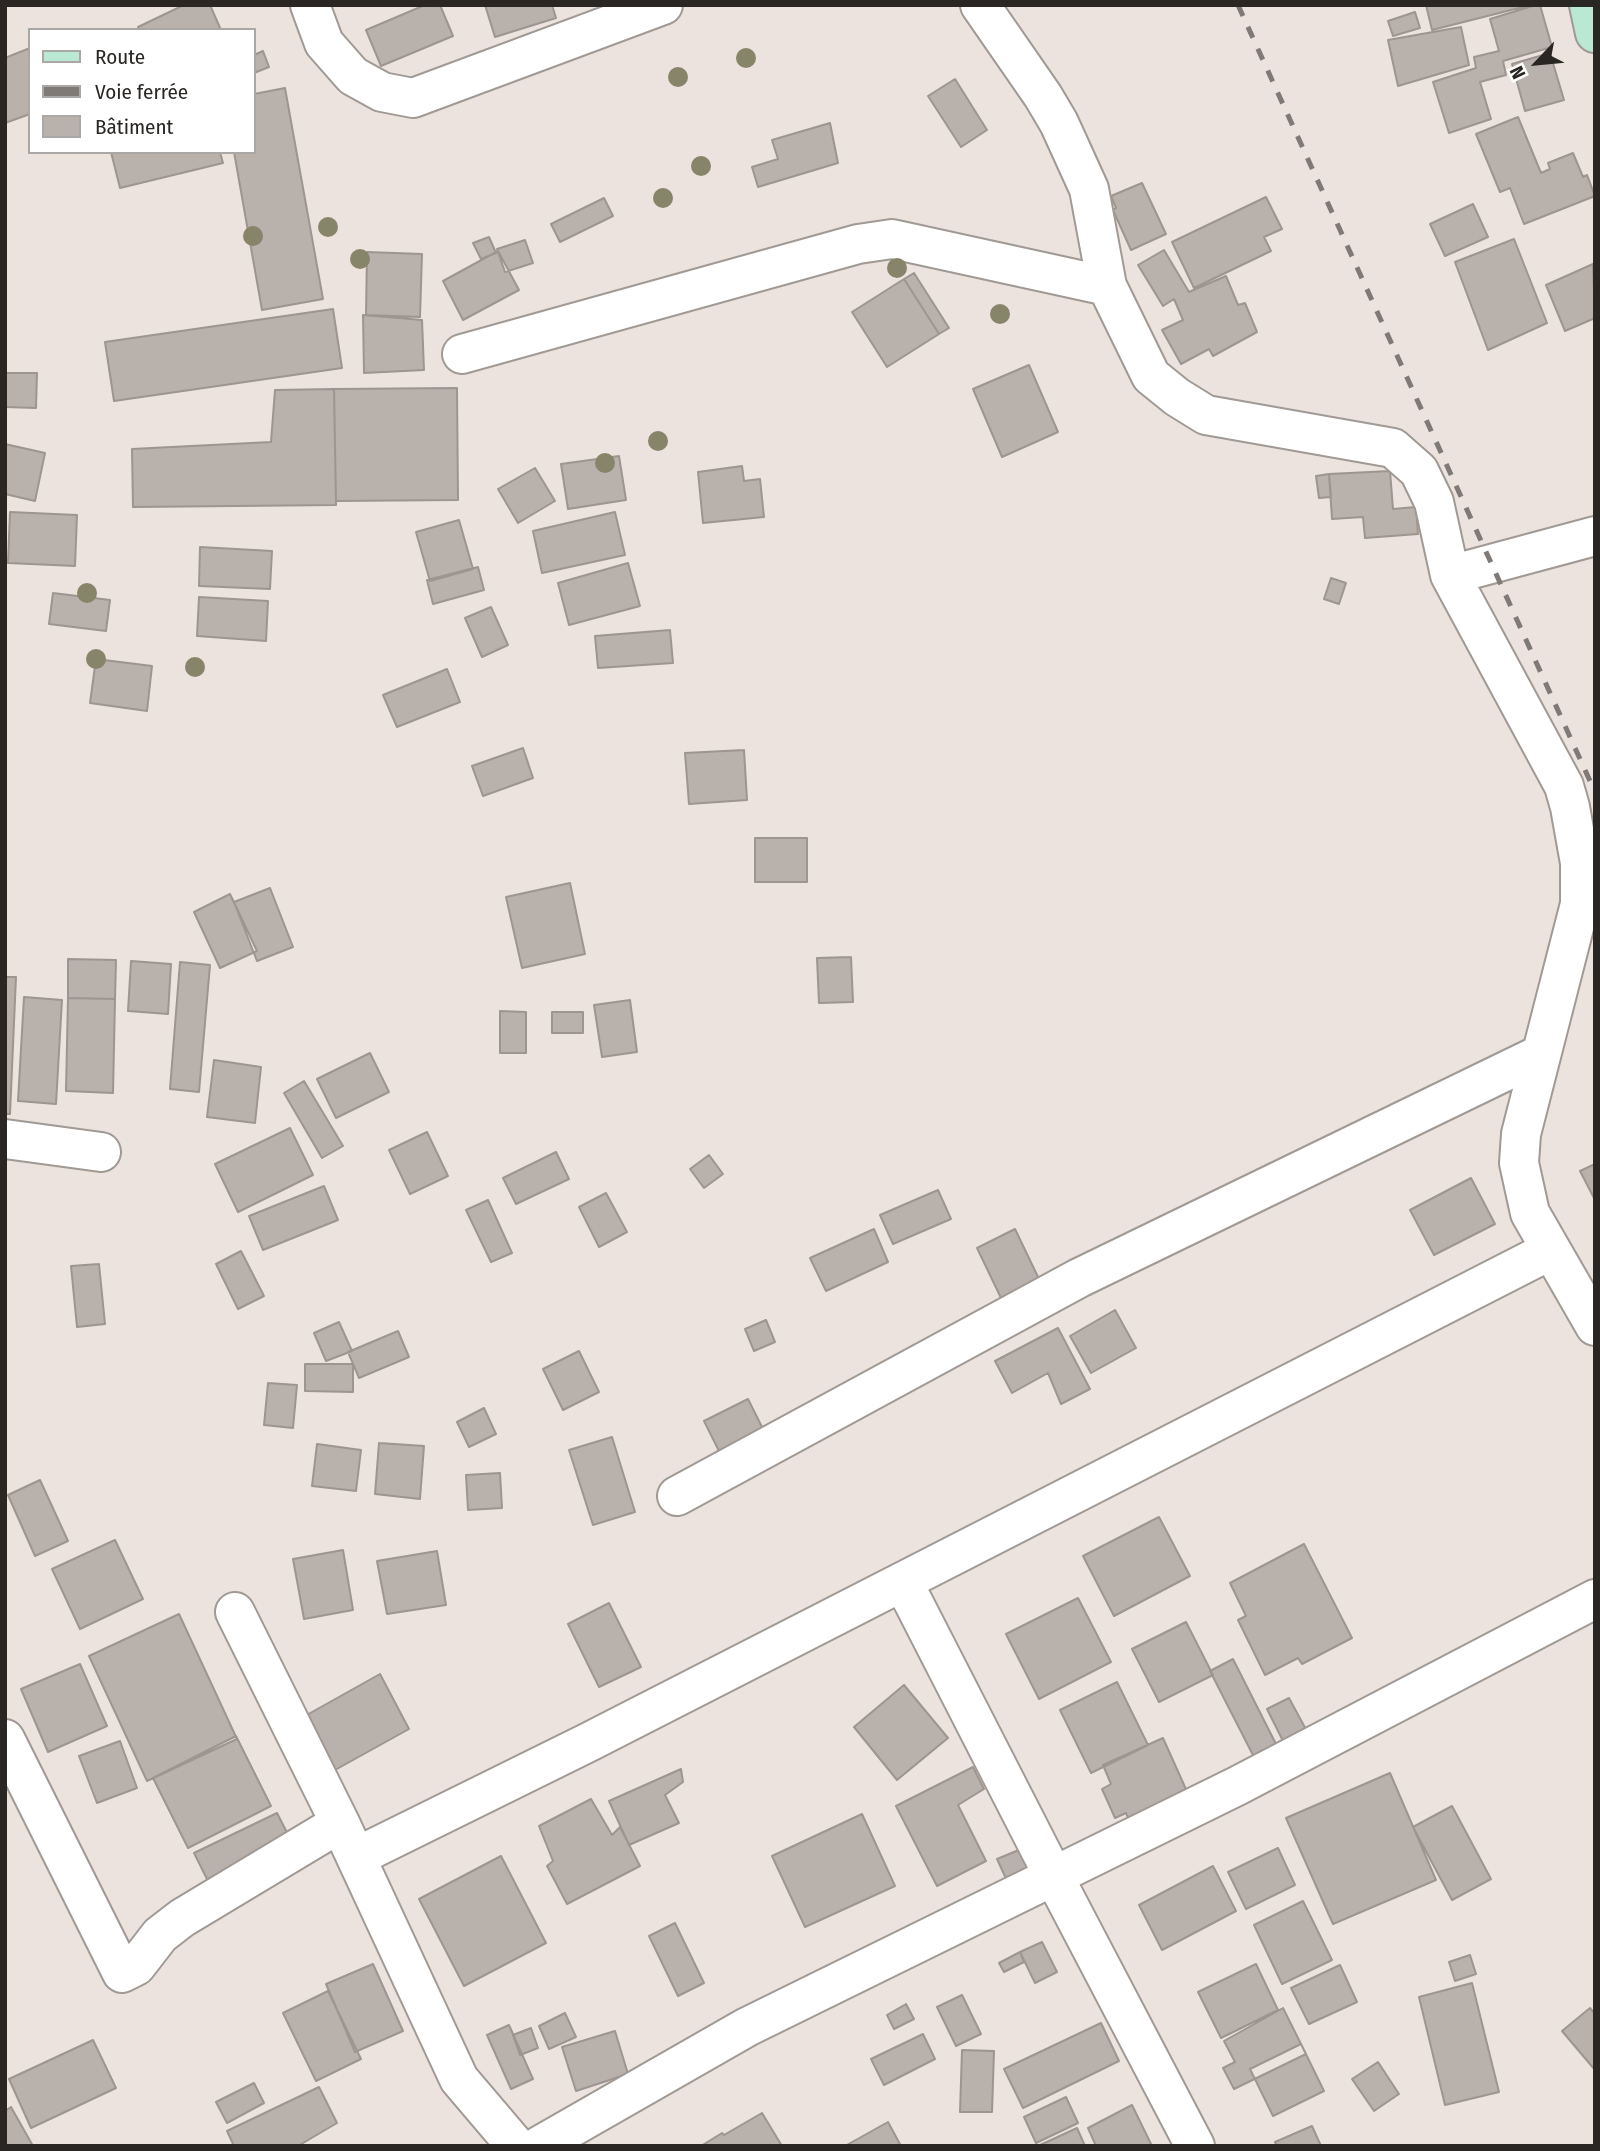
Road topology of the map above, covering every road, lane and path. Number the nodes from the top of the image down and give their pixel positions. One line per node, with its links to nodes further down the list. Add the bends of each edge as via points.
1 (310, 5): 4 (street, via 324,43 354,76 382,92 413,98)
2 (980, 5): 6 (street, via 1059,123 1089,189)
3 (1589, 5): 5 (street)
4 (641, 9)
5 (1595, 33)
6 (1107, 286): 7 (street, via 892,239 858,244); 9 (street, via 1151,376 1206,415 1393,448 1419,471 1434,502)
7 (462, 354)
8 (1595, 536): 9 (street)
9 (1450, 575): 10 (street, via 1564,786 1570,807 1580,863 1580,904)
10 (1541, 1054): 13 (street, via 1518,1163 1530,1213); 15 (street, via 1079,1278)
11 (5, 1139): 12 (street)
12 (101, 1152)
13 (1551, 1250): 14 (street); 16 (street)
14 (1595, 1326)
15 (677, 1496)
16 (903, 1582): 20 (street, via 599,1737); 21 (street)
17 (1595, 1599): 21 (street, via 1237,1786)
18 (235, 1612): 20 (street)
19 (5, 1739): 20 (street, via 122,1973 136,1966 160,1935 181,1918)
20 (348, 1840): 22 (street, via 459,2079)
21 (1053, 1875): 23 (street, via 747,2027); 24 (street)
22 (516, 2146)
23 (539, 2146)
24 (1195, 2146)

